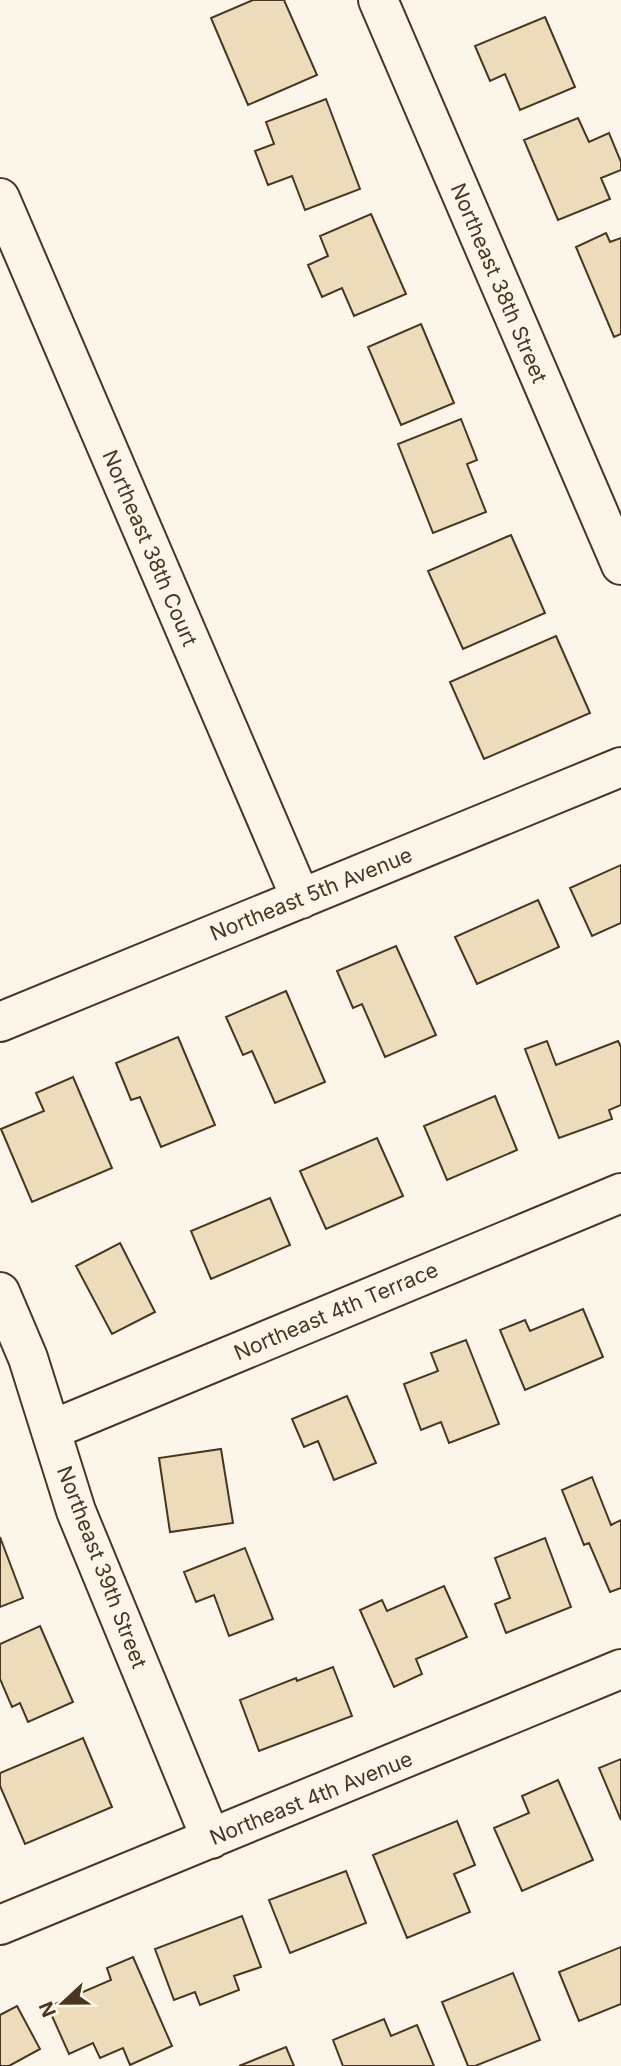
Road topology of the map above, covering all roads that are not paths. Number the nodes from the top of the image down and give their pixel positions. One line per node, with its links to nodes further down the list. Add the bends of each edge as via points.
1 (378, 0): 3 (street, Northeast 38th Street)
2 (0, 198): 5 (street, Northeast 38th Court)
3 (621, 565)
4 (621, 766): 5 (street, Northeast 5th Avenue)
5 (300, 899): 6 (street, Northeast 5th Avenue)
6 (0, 1022)
7 (621, 1193): 9 (street, Northeast 4th Terrace)
8 (0, 1292): 9 (street, Northeast 39th Street)
9 (51, 1430): 11 (street, Northeast 39th Street, via 76,1511)
10 (621, 1669): 11 (street, Northeast 4th Avenue)
11 (211, 1839): 12 (street, Northeast 4th Avenue)
12 (0, 1925)

